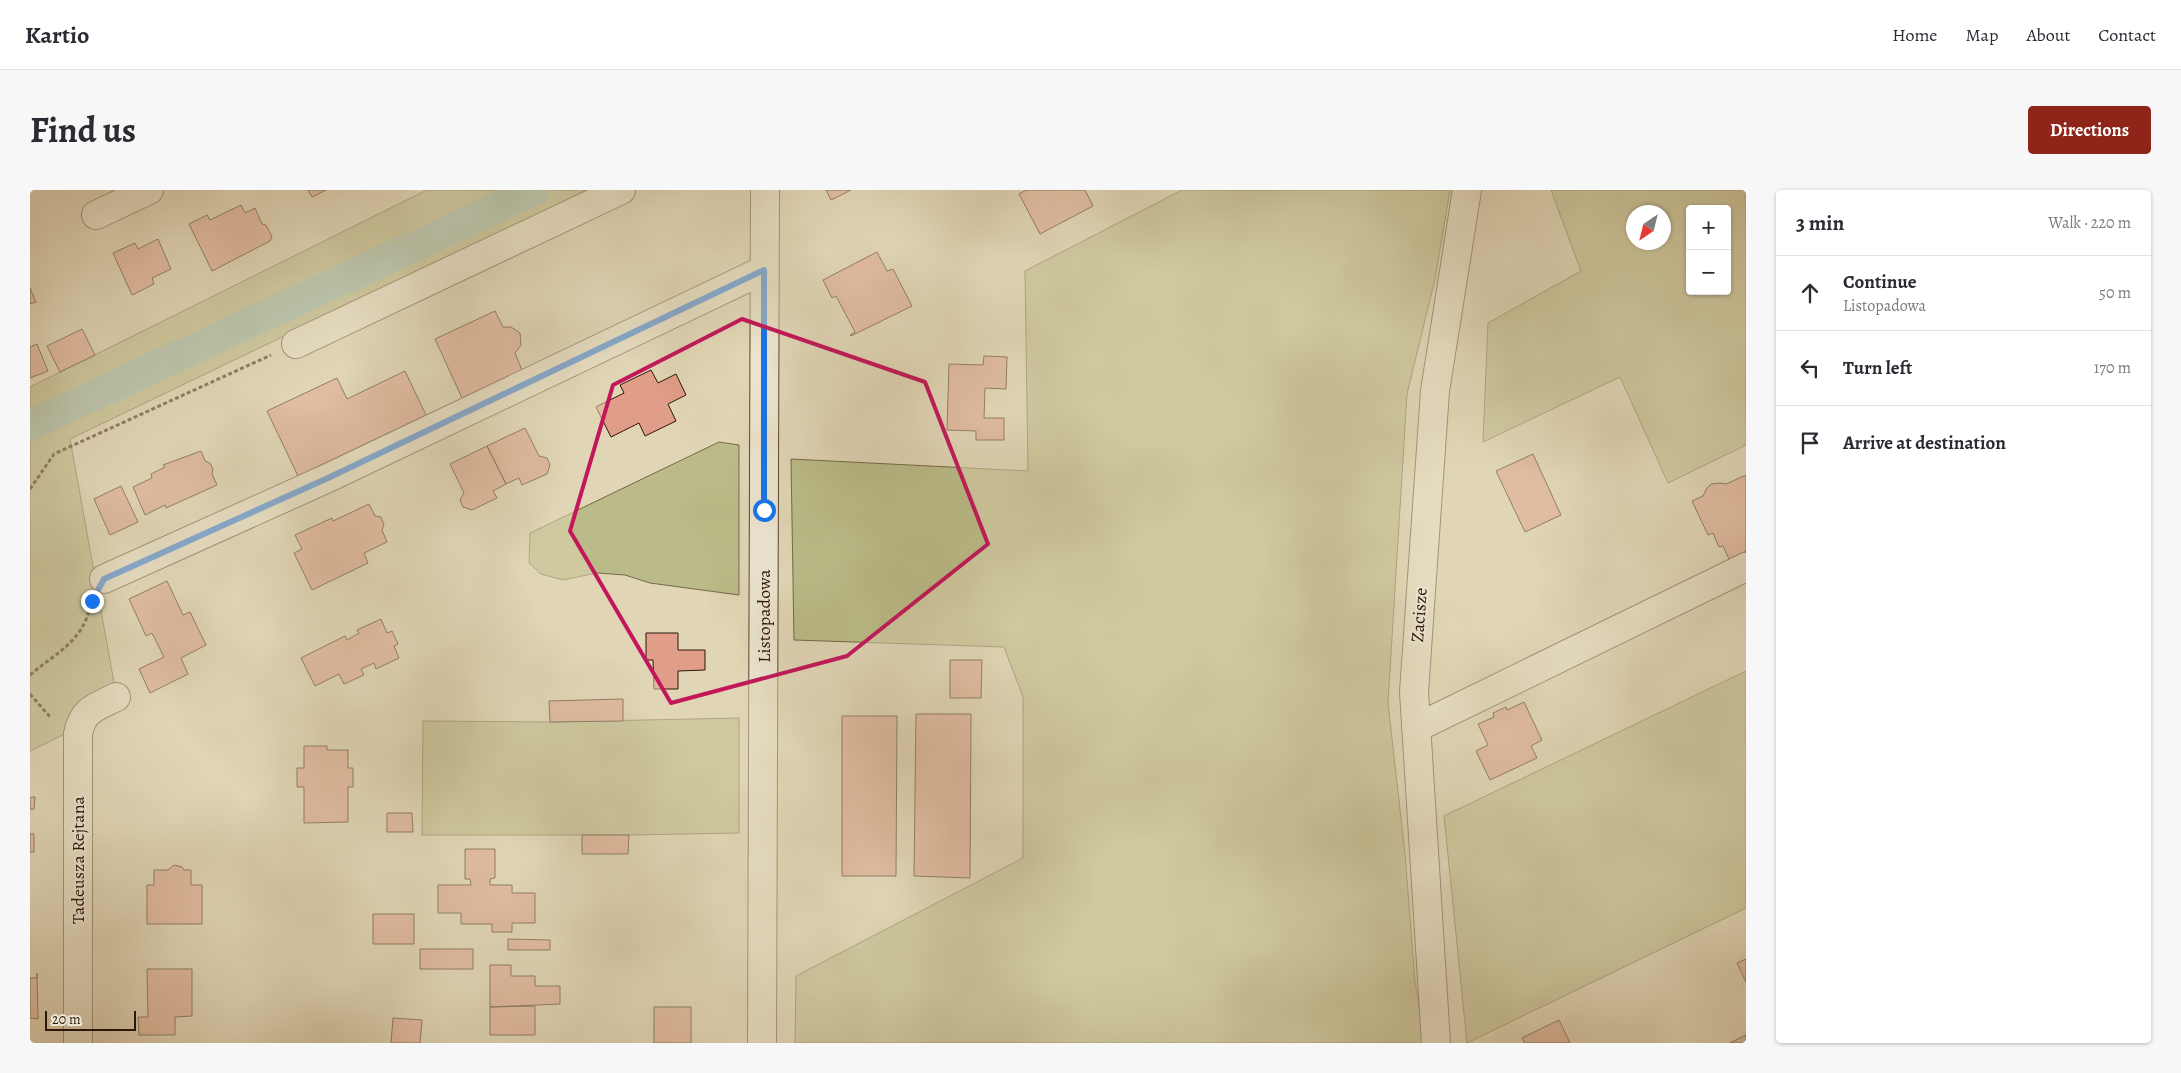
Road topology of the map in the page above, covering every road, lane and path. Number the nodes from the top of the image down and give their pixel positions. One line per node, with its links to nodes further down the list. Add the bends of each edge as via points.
1 (149, 190): 5 (street)
2 (621, 190): 7 (street)
3 (765, 190): 6 (street, Listopadowa)
4 (1467, 190): 13 (street, Zacisze, via 1435,391 1414,692)
5 (96, 215)
6 (764, 270): 10 (street, via 328,478); 15 (street, Listopadowa)
7 (296, 344): 8 (path, via 54,454)
8 (30, 489)
9 (1746, 568): 13 (street)
10 (104, 579): 11 (path, via 79,634)
11 (30, 675)
12 (116, 698): 14 (street, Tadeusza Rejtana, via 86,712 78,734)
13 (1416, 728): 16 (street, Zacisze)
14 (78, 1043)
15 (762, 1043)
16 (1436, 1043)

